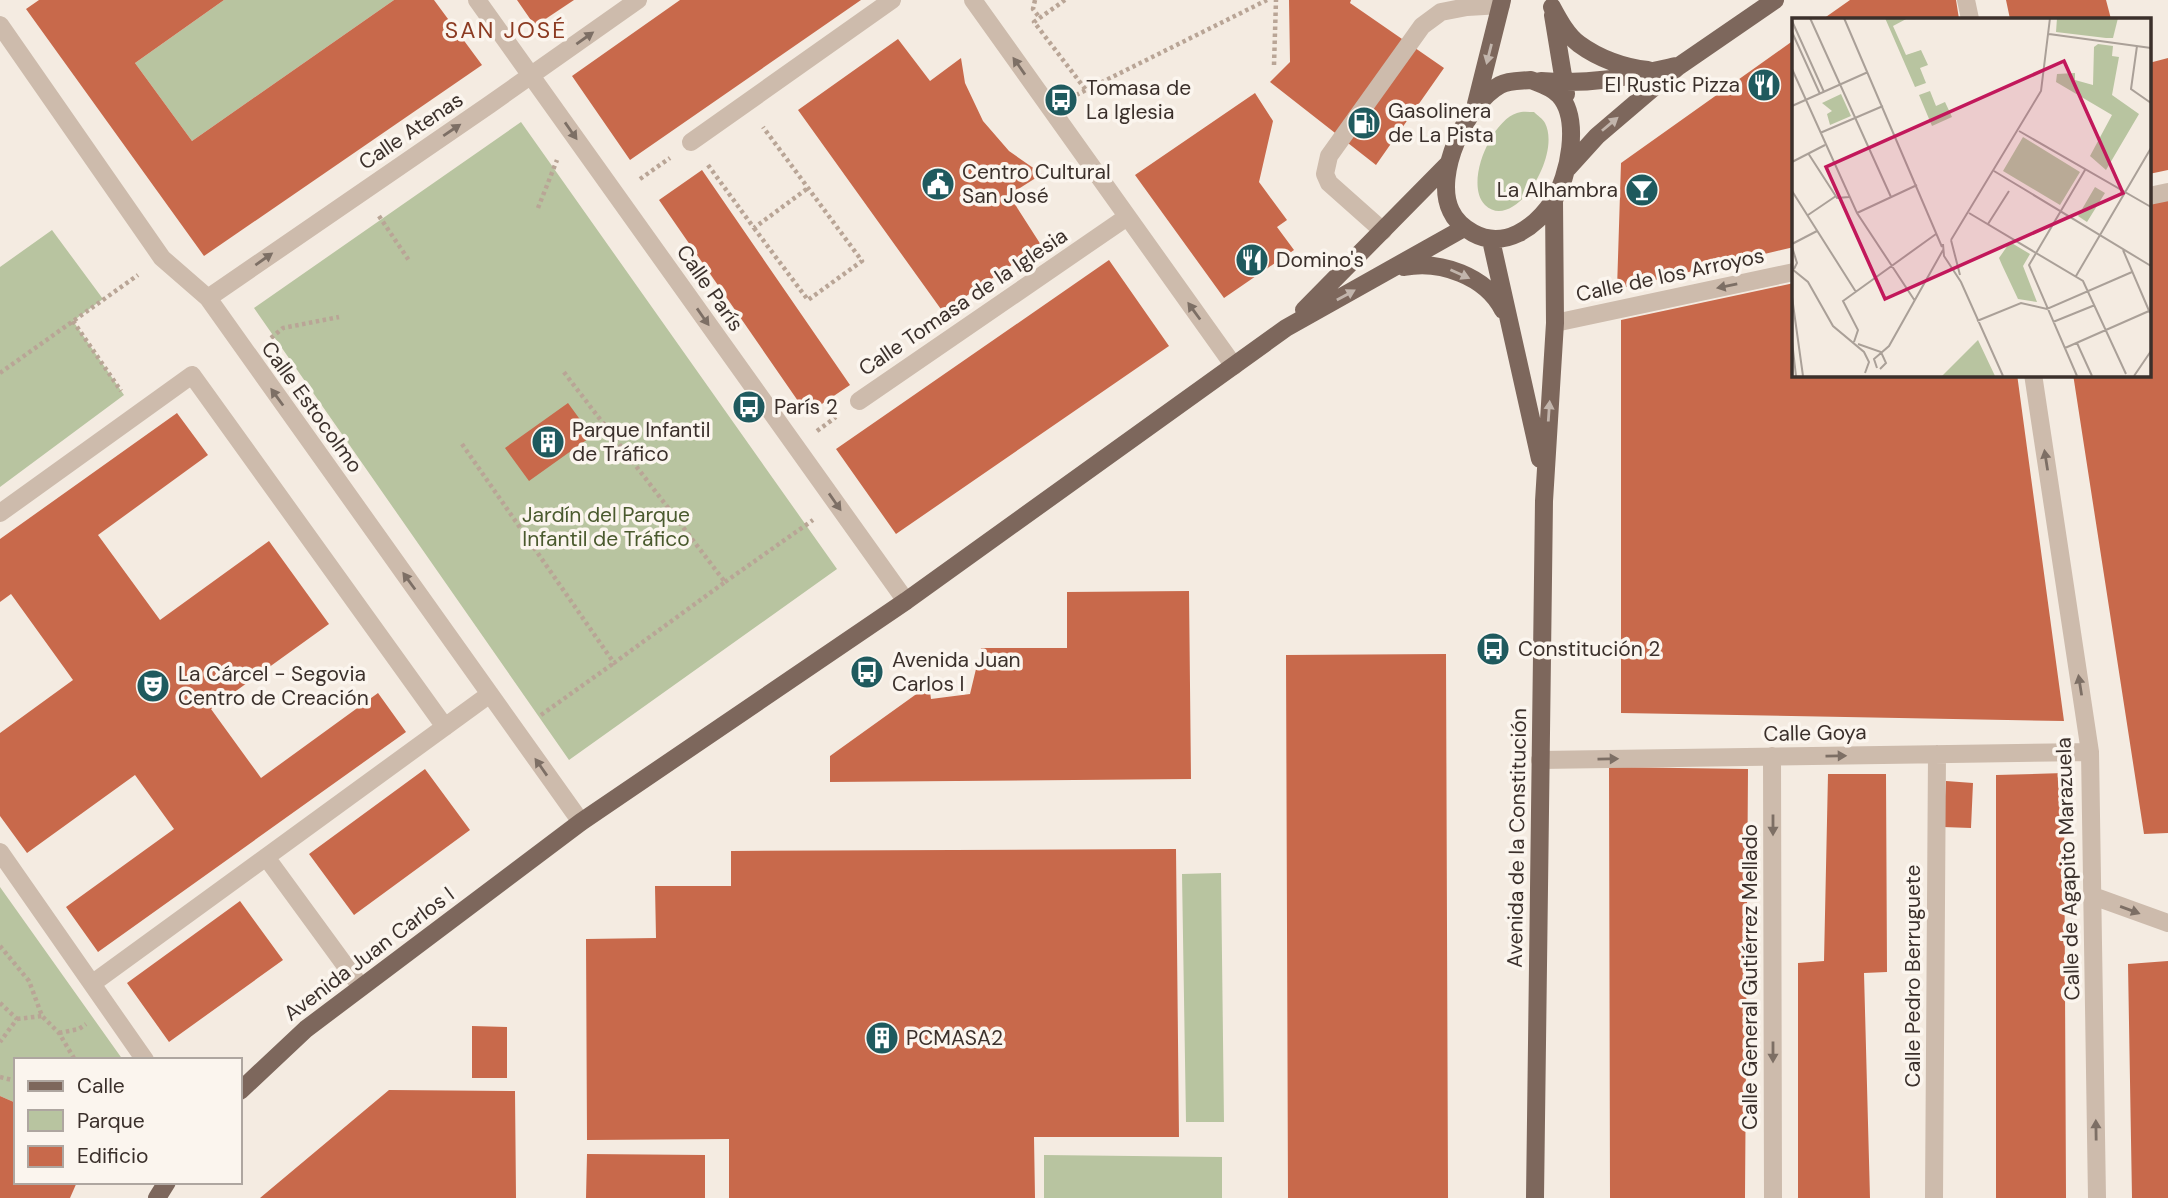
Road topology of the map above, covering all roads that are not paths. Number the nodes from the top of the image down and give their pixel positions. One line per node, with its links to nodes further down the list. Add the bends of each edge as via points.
1 (477, 0): 12 (street, Calle París)
2 (638, 0): 12 (street, Calle Atenas, one-way to 2)
3 (892, 0): 17 (street)
4 (973, 0): 23 (street, one-way to 4)
5 (1775, 0): 11 (main road)
6 (1966, 0): 9 (street)
7 (1502, 2): 15 (main road, one-way to 15); 25 (street, via 1441,12 1422,26 1329,156 1325,174 1329,183)
8 (1551, 4): 11 (main road, via 1565,29 1595,54 1639,69); 14 (main road)
9 (1970, 18)
10 (0, 25): 29 (street, Calle Estocolmo, via 162,258)
11 (1670, 68): 14 (main road, via 1609,81); 19 (main road, one-way to 11, via 1597,136)
12 (531, 76): 29 (street, Calle Atenas, one-way to 12); 38 (street, Calle París, one-way to 38)
13 (1531, 80): 14 (main road); 15 (main road, via 1502,84); 16 (main road, via 1561,97)
14 (1564, 83): 16 (main road)
15 (1475, 108): 18 (main road)
16 (1572, 125): 19 (main road)
17 (691, 142)
18 (1449, 163): 24 (main road, via 1448,205); 25 (main road, Avenida Juan Carlos I)
19 (1564, 174): 22 (main road)
20 (2168, 192): 21 (street)
21 (2150, 196)
22 (1554, 201): 26 (main road, via 1524,231); 31 (main road, Avenida de la Constitución)
23 (1127, 217): 33 (street, one-way to 23); 35 (street, Calle Tomasa de la Iglesia)
24 (1464, 228): 26 (main road); 27 (main road, Avenida Juan Carlos I)
25 (1383, 230): 32 (main road, Avenida Juan Carlos I)
26 (1491, 240): 30 (main road, Avenida de la Constitución)
27 (1394, 269): 30 (main road, one-way to 30, via 1418,264 1463,274 1499,302); 32 (main road, Avenida Juan Carlos I, one-way to 27)
28 (1792, 272): 31 (street, Calle de los Arroyos, one-way to 31)
29 (208, 298): 39 (street, Calle Estocolmo, one-way to 29)
30 (1509, 321): 36 (main road, Avenida de la Constitución)
31 (1555, 323): 36 (main road, Avenida de la Constitución, one-way to 31)
32 (1286, 328): 33 (main road, Avenida Juan Carlos I)
33 (1234, 366): 38 (main road, Avenida Juan Carlos I)
34 (2033, 376): 41 (street, Calle de Agapito Marazuela, one-way to 34)
35 (859, 401)
36 (1545, 480): 44 (main road, Avenida de la Constitución)
37 (0, 513): 40 (street, via 192,375)
38 (906, 601): 45 (main road, Avenida Juan Carlos I)
39 (490, 694): 40 (street); 45 (street, Calle Estocolmo, one-way to 39)
40 (445, 727): 47 (street)
41 (2090, 752): 42 (street, Calle Goya); 48 (street, Calle de Agapito Marazuela)
42 (1937, 754): 43 (street, Calle Goya, one-way to 42); 56 (street, Calle Pedro Berruguete)
43 (1772, 757): 44 (street, Calle Goya, one-way to 43); 55 (street, Calle General Gutiérrez Mellado, one-way to 55)
44 (1540, 760): 54 (main road, Avenida de la Constitución)
45 (581, 822): 51 (main road, Avenida Juan Carlos I)
46 (0, 852): 50 (street)
47 (266, 857): 50 (street); 51 (street)
48 (2093, 896): 49 (street, one-way to 49); 57 (street, Calle de Agapito Marazuela, one-way to 48)
49 (2168, 923)
50 (93, 983): 52 (street)
51 (361, 987): 53 (main road, Avenida Juan Carlos I, via 306,1029)
52 (144, 1058)
53 (242, 1089)
54 (1535, 1198)
55 (1773, 1198)
56 (1934, 1198)
57 (2096, 1198)

